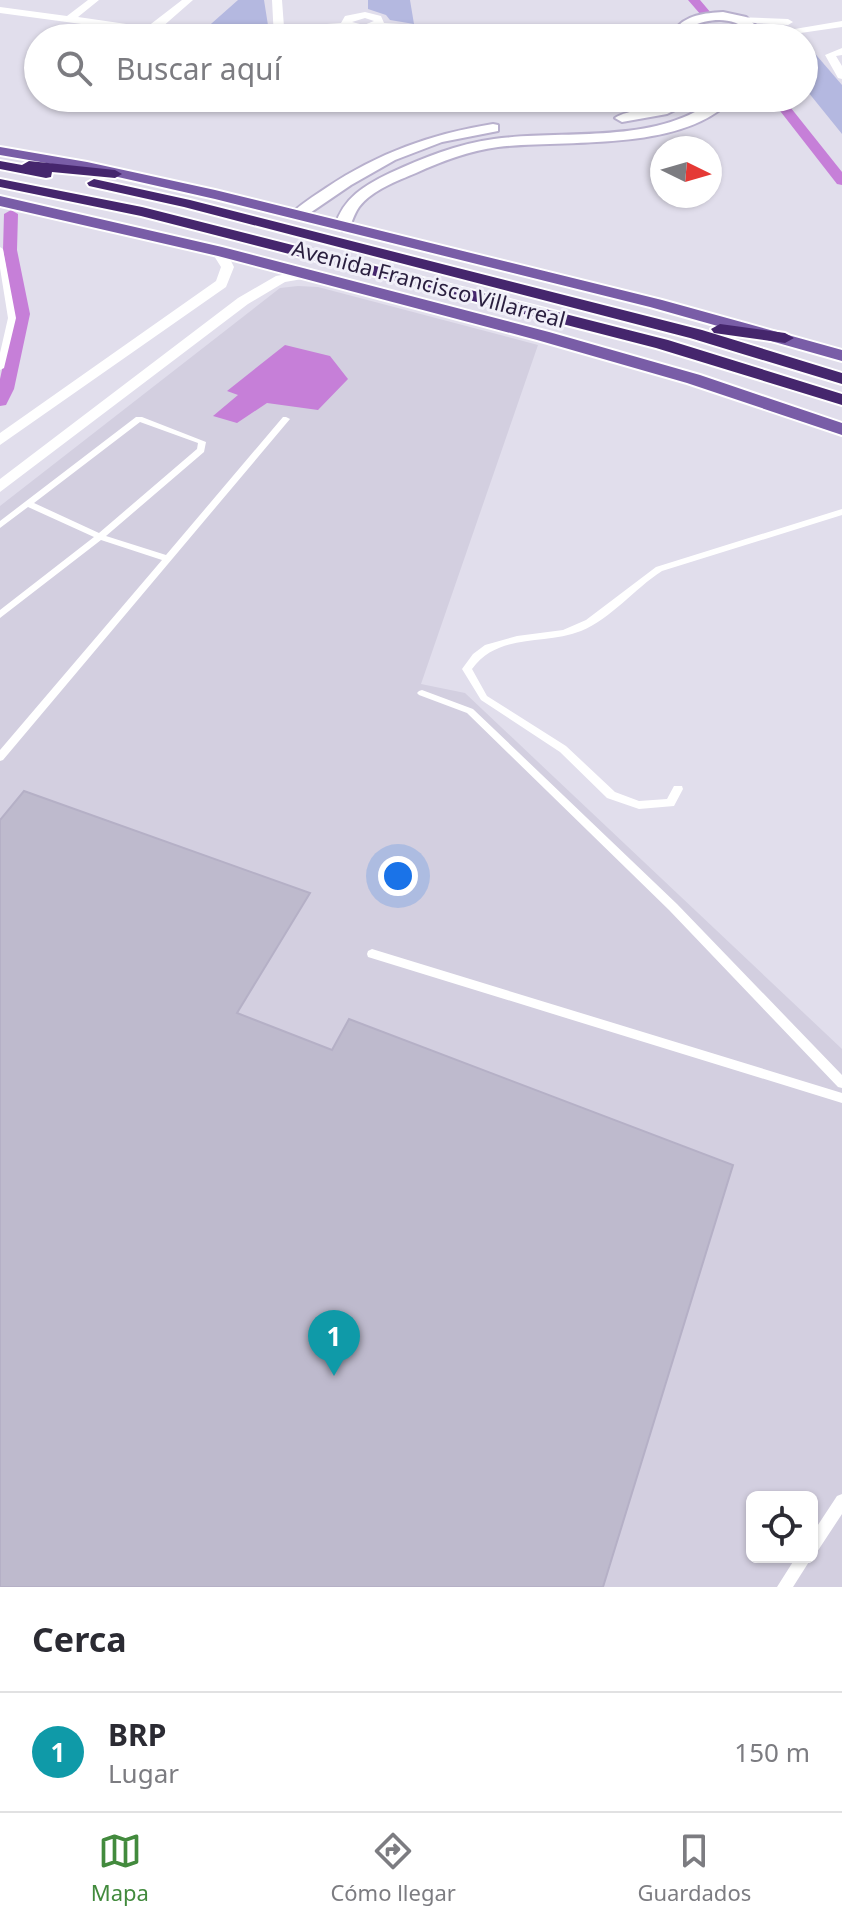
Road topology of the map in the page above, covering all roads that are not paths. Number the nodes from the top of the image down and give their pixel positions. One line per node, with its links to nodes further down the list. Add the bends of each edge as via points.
1 (94, 0): 10 (street)
2 (188, 0): 13 (street)
3 (277, 0): 14 (street)
4 (716, 0): 9 (main road)
5 (363, 1): 8 (street); 11 (street)
6 (679, 3): 19 (main road)
7 (0, 10): 10 (street)
8 (350, 18): 15 (street); 16 (street)
9 (736, 18): 20 (main road, via 703,18); 21 (main road); 22 (street)
10 (70, 19): 12 (street)
11 (374, 21): 17 (street); 18 (street)
12 (100, 24)
13 (160, 24)
14 (278, 24)
15 (317, 24)
16 (355, 24)
17 (368, 24)
18 (391, 24)
19 (683, 24)
20 (694, 24)
21 (748, 24)
22 (808, 24)
23 (842, 24): 24 (street)
24 (820, 25)
25 (842, 51): 26 (street, via 830,55)
26 (842, 76)
27 (656, 112): 29 (main road)
28 (706, 112): 37 (main road, via 657,130 498,143 453,152 364,194 345,214)
29 (609, 120)
30 (552, 123): 36 (main road, via 473,131 410,147 350,176)
31 (0, 151): 33 (main road, Avenida Francisco Villarreal)
32 (0, 164): 33 (highway); 43 (highway, Avenida Francisco Villarreal, via 185,203)
33 (134, 176): 36 (main road, Avenida Francisco Villarreal)
34 (0, 183): 38 (highway, Avenida Francisco Villarreal)
35 (0, 201): 40 (main road, Avenida Francisco Villarreal)
36 (299, 214): 37 (main road, Avenida Francisco Villarreal)
37 (343, 226): 44 (main road, Avenida Francisco Villarreal)
38 (216, 232): 42 (highway); 48 (highway, Avenida Francisco Villarreal, via 662,344)
39 (0, 249): 46 (lane, via 12,318)
40 (218, 251): 41 (main road, Avenida Francisco Villarreal); 51 (street, via 229,270 221,284)
41 (309, 274): 42 (main road, Avenida Francisco Villarreal); 52 (street, via 281,279 243,301)
42 (346, 282): 50 (main road, Avenida Francisco Villarreal, via 716,384)
43 (593, 309): 44 (highway); 47 (highway, Avenida Francisco Villarreal)
44 (785, 338): 45 (main road, Avenida Francisco Villarreal)
45 (842, 356)
46 (0, 368)
47 (842, 379)
48 (842, 400)
49 (286, 419): 57 (lane)
50 (842, 429)
51 (0, 440)
52 (0, 487)
53 (28, 504): 55 (lane); 56 (lane); 56 (lane, via 139,419 202,442 201,450)
54 (842, 512): 60 (lane, via 659,569 578,629 500,643 475,654 467,669)
55 (0, 525)
56 (100, 537): 57 (lane); 58 (lane)
57 (168, 559): 62 (lane)
58 (0, 615)
59 (422, 693): 61 (lane)
60 (484, 698): 61 (lane); 63 (lane, via 563,749 611,795 639,805 670,803)
61 (470, 711): 65 (lane, via 673,907)
62 (0, 757)
63 (678, 789)
64 (372, 954): 66 (lane)
65 (842, 1083)
66 (842, 1098)
67 (842, 1501): 68 (lane)
68 (818, 1538)
69 (801, 1563): 70 (lane)
70 (784, 1587)

